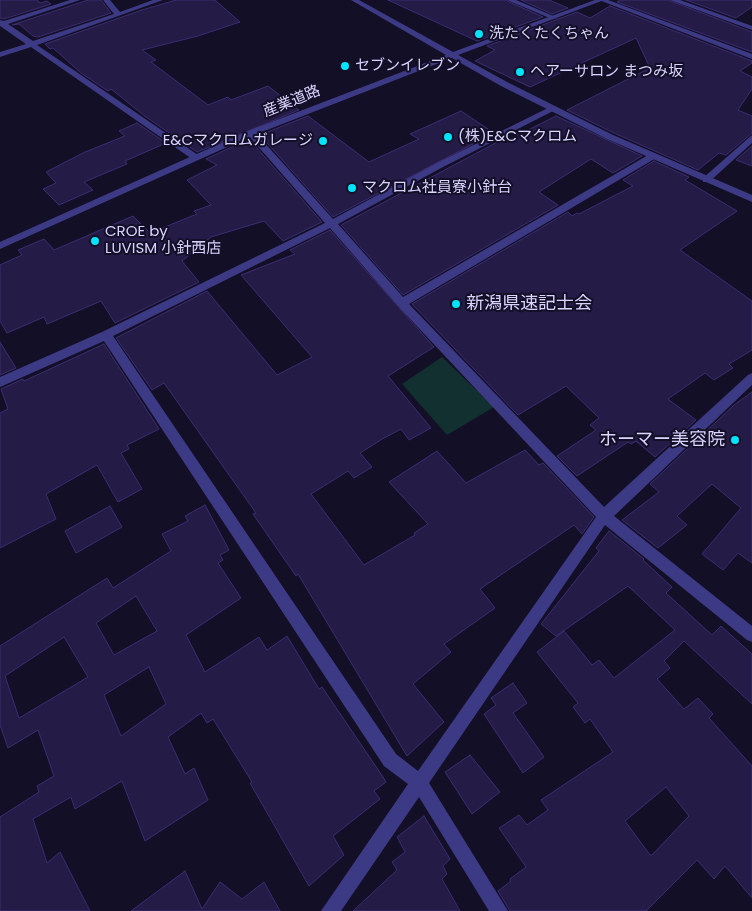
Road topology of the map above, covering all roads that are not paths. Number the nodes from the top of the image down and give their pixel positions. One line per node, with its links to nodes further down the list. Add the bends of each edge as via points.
1 (77, 0): 10 (street)
2 (106, 0): 8 (street)
3 (160, 0): 8 (street)
4 (354, 0): 14 (street)
5 (510, 0): 9 (street)
6 (599, 0): 9 (street, 産業道路); 15 (street)
7 (673, 0): 11 (street)
8 (118, 14): 12 (street)
9 (554, 18): 14 (street, 産業道路)
10 (1, 23): 12 (street)
11 (752, 28)
12 (30, 45): 13 (street); 20 (street)
13 (0, 55)
14 (452, 55): 16 (street); 17 (street, 産業道路)
15 (752, 58)
16 (553, 109): 19 (street); 23 (street)
17 (251, 133): 20 (street, 産業道路); 23 (street)
18 (752, 138): 21 (street)
19 (653, 156): 21 (street); 25 (street)
20 (195, 158): 24 (street, 産業道路)
21 (706, 180): 22 (street)
22 (752, 199)
23 (331, 224): 25 (street); 26 (street)
24 (0, 246)
25 (402, 303): 29 (street)
26 (106, 335): 28 (street); 31 (street, via 390,760)
27 (752, 378): 29 (street)
28 (0, 382)
29 (604, 516): 30 (street); 31 (street)
30 (752, 635)
31 (419, 782): 32 (street); 33 (street)
32 (330, 911)
33 (498, 911)

